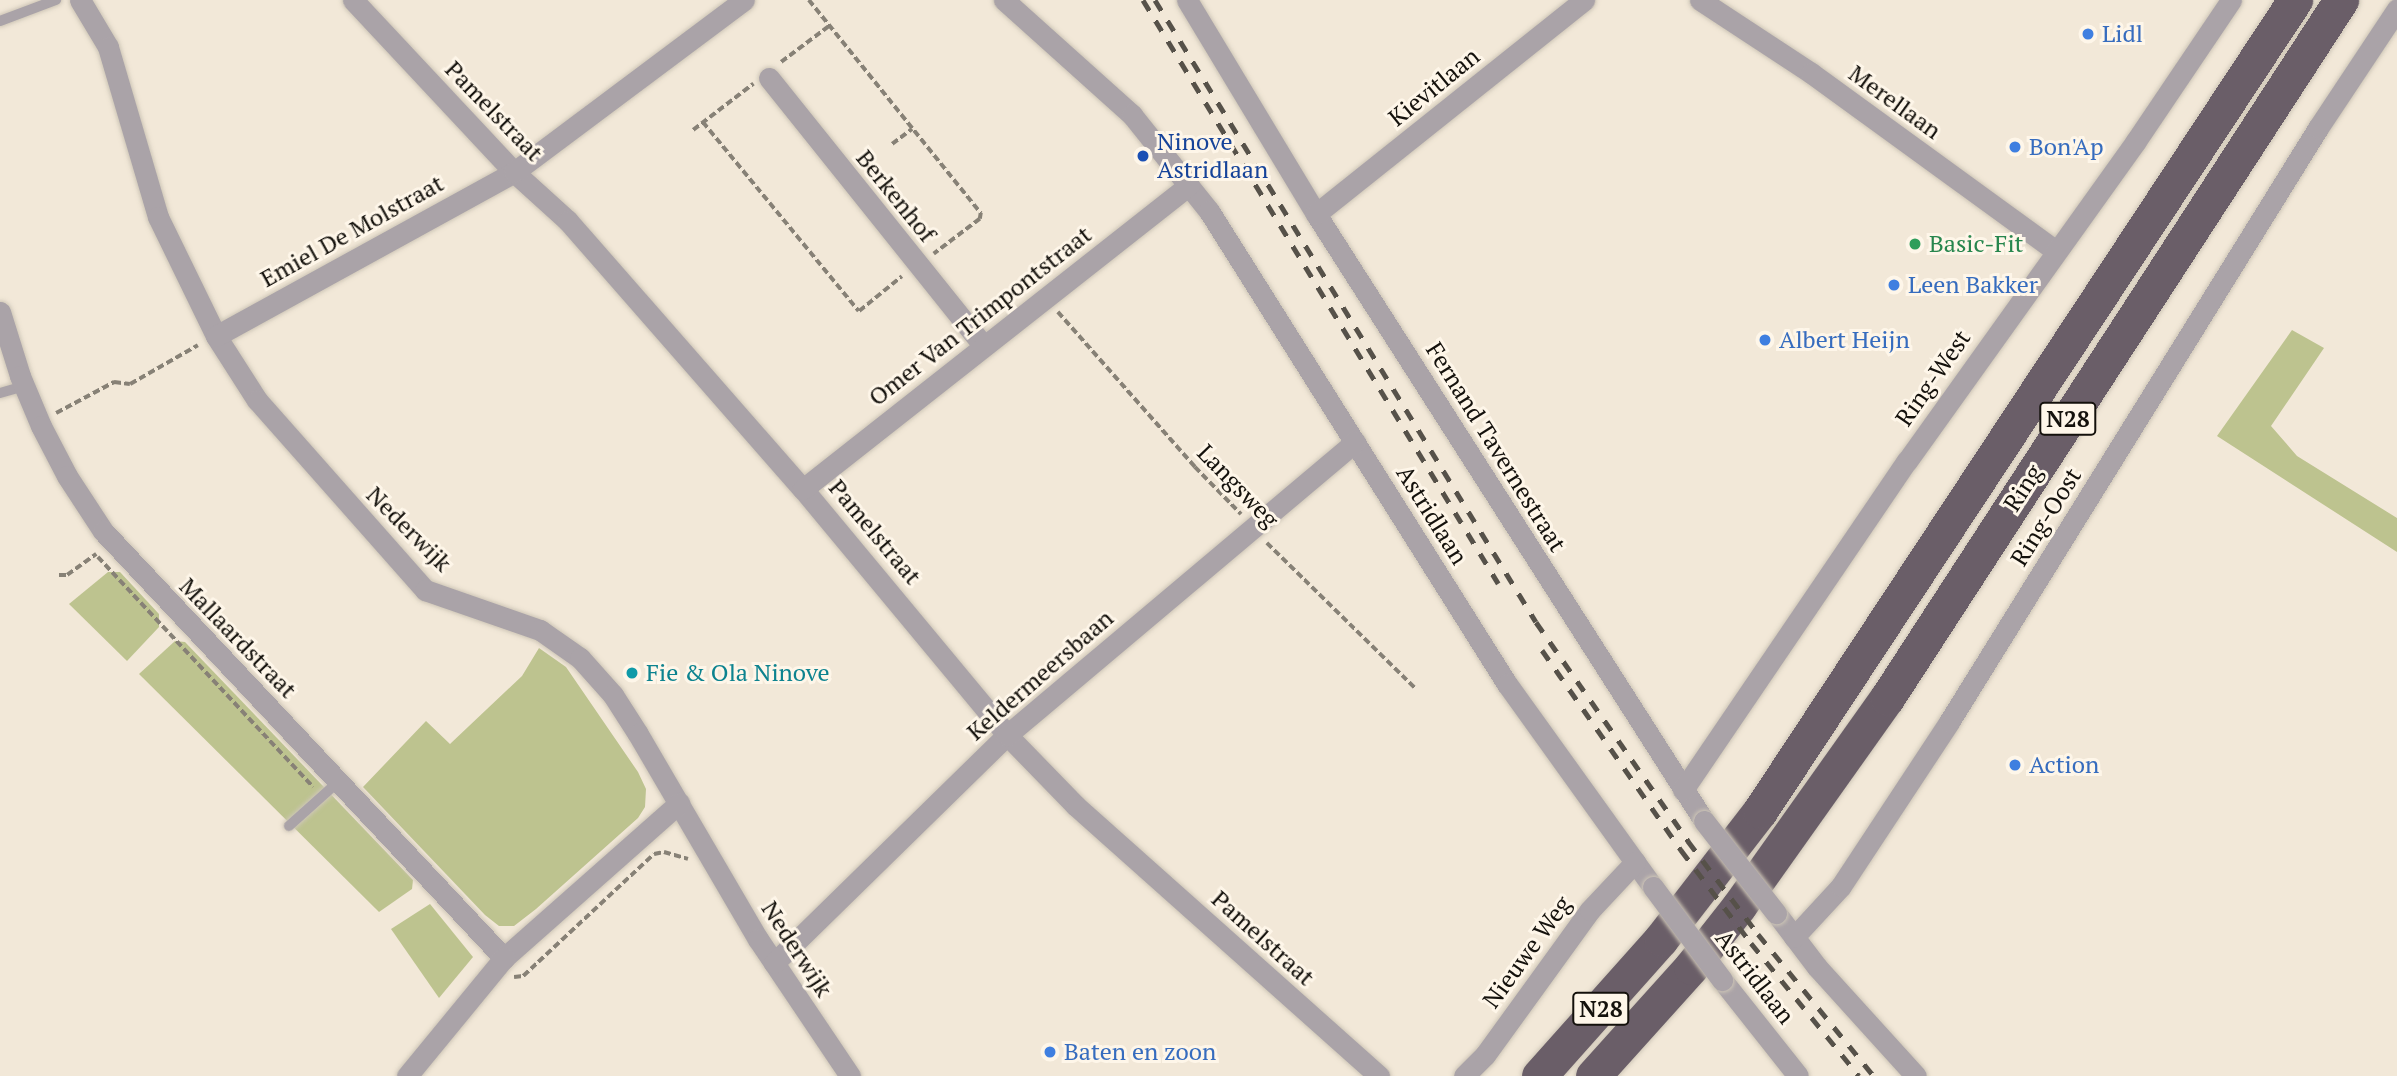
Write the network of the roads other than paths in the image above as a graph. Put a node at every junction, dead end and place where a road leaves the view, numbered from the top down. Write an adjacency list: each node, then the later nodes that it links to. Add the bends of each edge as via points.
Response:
1 (55, 0): 13 (lane)
2 (80, 0): 20 (street, Nederwijk, via 108,47 158,216)
3 (352, 0): 15 (street, Pamelstraat)
4 (744, 0): 15 (street, Emiel De Molstraat)
5 (1004, 0): 16 (street, Astridlaan, via 1111,93)
6 (1188, 0): 17 (street, Fernand Tavernestraat)
7 (1584, 0): 17 (street, Kievitlaan)
8 (1700, 0): 18 (street, Merellaan)
9 (2231, 0): 18 (street, Ring-West)
10 (2295, 0): 39 (highway, Ring / N28, via 1760,811 1661,939)
11 (2341, 0): 40 (highway, Ring / N28, via 1887,698 1691,967)
12 (2397, 9): 32 (street, Ring-Oost, via 2318,128 1942,733 1841,886)
13 (0, 21)
14 (769, 78): 21 (street, Berkenhof)
15 (514, 172): 20 (street, Emiel De Molstraat); 25 (street, Pamelstraat, via 568,221)
16 (1189, 185): 21 (street, Omer Van Trimpontstraat); 24 (street, Astridlaan)
17 (1317, 214): 28 (street, Fernand Tavernestraat)
18 (2056, 251): 28 (street, Ring-West)
19 (0, 312): 22 (street, Mallaardstraat)
20 (216, 336): 29 (street, Nederwijk, via 257,400 425,590 540,630 580,658 612,695)
21 (984, 345): 25 (street, Omer Van Trimpontstraat)
22 (24, 386): 23 (lane); 27 (street, Mallaardstraat, via 67,476 103,531)
23 (0, 393)
24 (1355, 442): 26 (street, Keldermeersbaan); 31 (street, Astridlaan, via 1507,684)
25 (803, 489): 26 (street, Pamelstraat)
26 (1007, 735): 34 (street, Keldermeersbaan); 37 (street, Pamelstraat, via 1082,812)
27 (338, 782): 30 (lane); 33 (street, Mallaardstraat)
28 (1683, 790): 32 (street, Fernand Tavernestraat, bridge)
29 (679, 803): 33 (street); 34 (street, Nederwijk)
30 (289, 826)
31 (1635, 862): 38 (street, Nieuwe Weg, via 1596,902 1485,1055); 41 (street, Astridlaan, bridge)
32 (1794, 937): 42 (street)
33 (503, 958): 35 (street)
34 (774, 963): 36 (street, Nederwijk)
35 (407, 1076)
36 (850, 1076)
37 (1379, 1076)
38 (1464, 1076)
39 (1539, 1076)
40 (1593, 1076)
41 (1798, 1076)
42 (1916, 1076)

